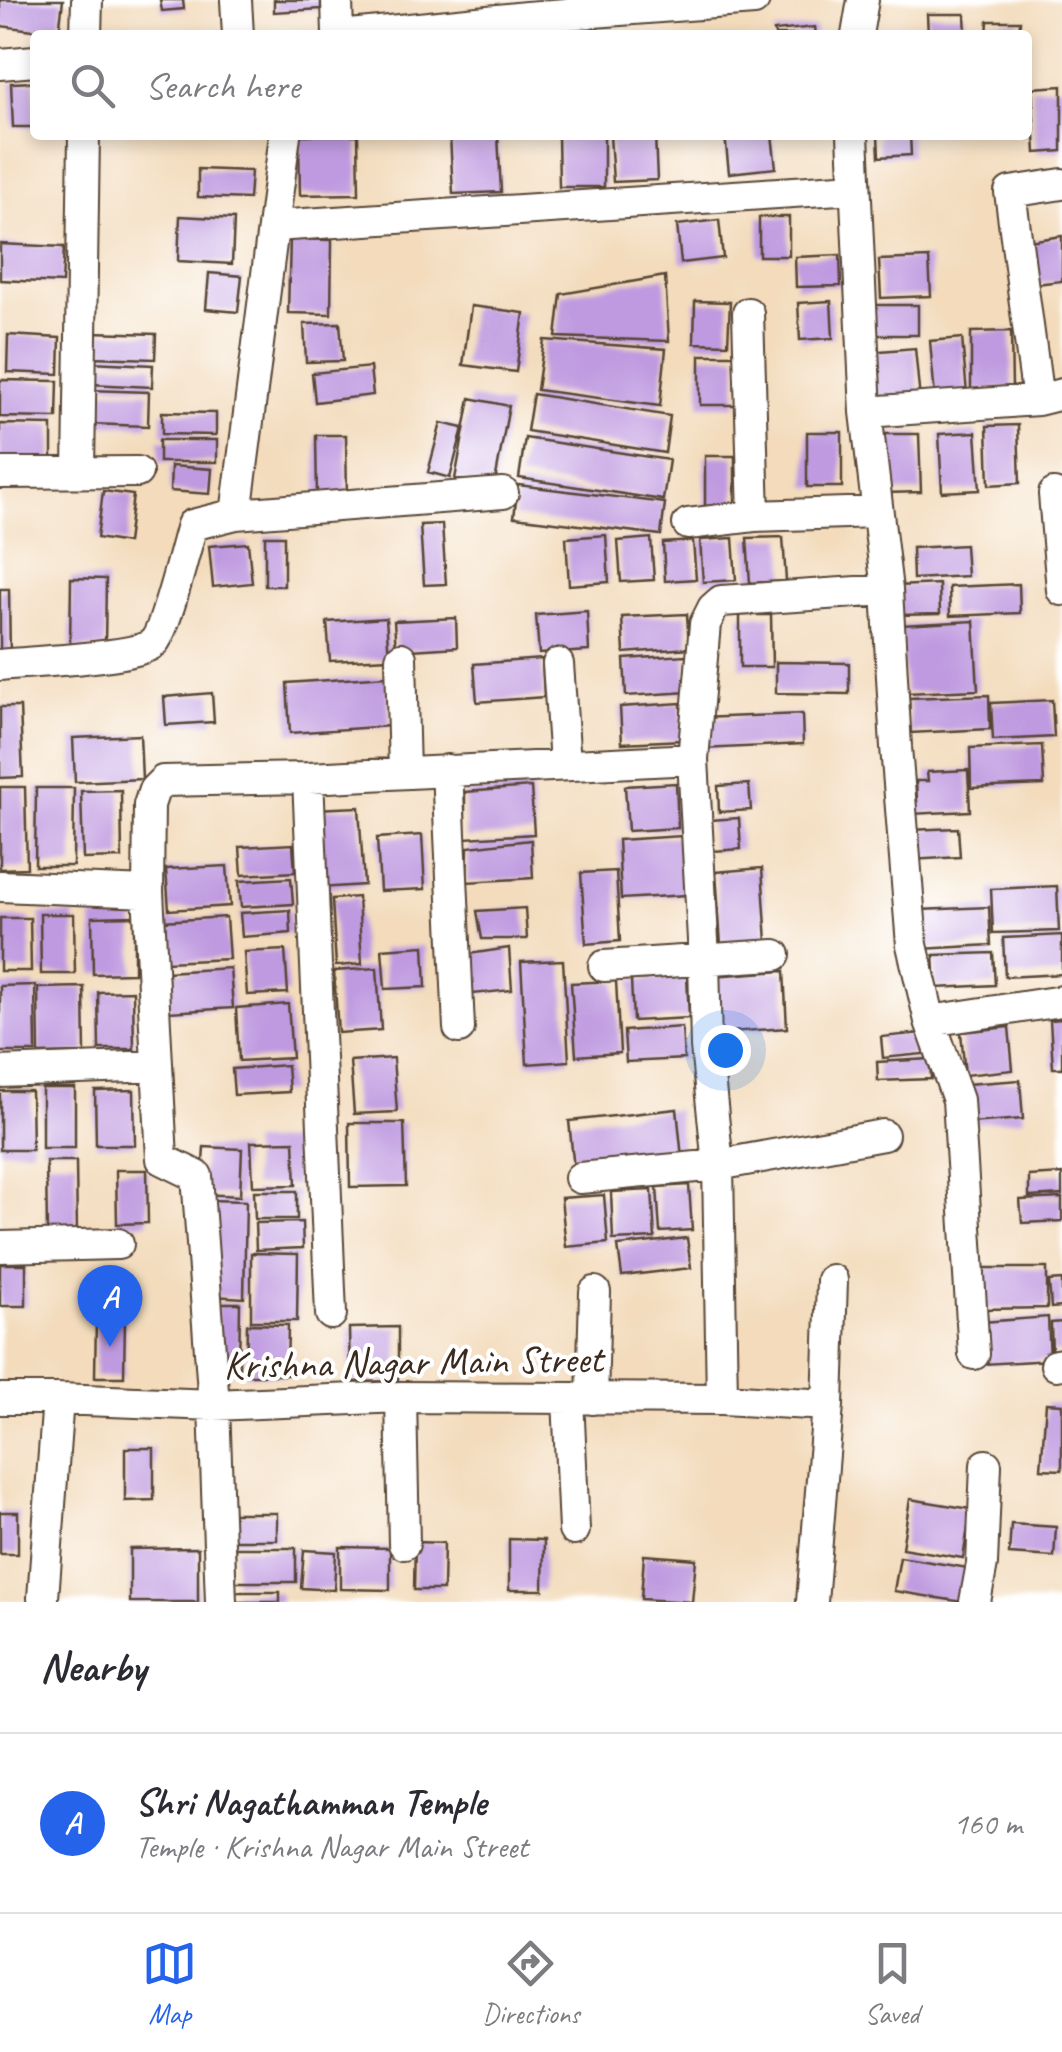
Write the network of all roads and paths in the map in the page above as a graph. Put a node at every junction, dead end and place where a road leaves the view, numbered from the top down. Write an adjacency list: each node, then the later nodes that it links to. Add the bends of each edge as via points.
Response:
1 (87, 0): 7 (street)
2 (236, 0): 8 (street)
3 (337, 0): 9 (street)
4 (754, 0): 6 (street)
5 (863, 0): 11 (street)
6 (526, 8): 10 (street)
7 (86, 30)
8 (238, 30)
9 (338, 30)
10 (383, 30)
11 (858, 30)
12 (30, 62): 13 (street)
13 (0, 64)
14 (84, 140): 23 (street)
15 (285, 140): 19 (street)
16 (854, 140): 18 (street)
17 (1062, 184): 21 (street, via 1010,192)
18 (854, 188): 19 (street); 22 (street)
19 (274, 226): 29 (street)
20 (748, 313): 30 (street)
21 (1050, 397): 22 (street)
22 (866, 412): 28 (street)
23 (79, 471): 24 (street); 25 (street)
24 (137, 472)
25 (0, 473)
26 (503, 493): 29 (street)
27 (1054, 494): 33 (street)
28 (877, 512): 30 (street); 32 (street)
29 (236, 514): 35 (street, via 192,525 153,642 132,652)
30 (754, 516): 31 (street)
31 (688, 524)
32 (888, 590): 37 (street, via 721,601 705,624); 48 (street, via 912,946)
33 (1062, 590)
34 (401, 658): 40 (street)
35 (0, 664)
36 (558, 664): 38 (street)
37 (693, 759): 38 (street); 45 (street)
38 (565, 764): 39 (street)
39 (446, 770): 40 (street); 49 (street)
40 (404, 772): 41 (street)
41 (308, 778): 43 (street, via 163,781 149,805); 59 (street)
42 (0, 886): 43 (street)
43 (148, 892): 50 (street)
44 (774, 954): 45 (street)
45 (704, 958): 46 (street); 53 (street)
46 (604, 966)
47 (1062, 1001): 48 (street)
48 (930, 1021): 60 (street, via 958,1100)
49 (459, 1028)
50 (157, 1066): 51 (street); 66 (street, via 162,1160 197,1176)
51 (0, 1072)
52 (883, 1135): 53 (street)
53 (718, 1165): 54 (street); 65 (street)
54 (580, 1178)
55 (118, 1244): 56 (street)
56 (0, 1247)
57 (832, 1280): 67 (street)
58 (595, 1292): 63 (street)
59 (330, 1314)
60 (974, 1354)
61 (401, 1397): 63 (street, Krishna Nagar Main Street); 66 (street, Krishna Nagar Main Street); 70 (street)
62 (58, 1398): 64 (street, Krishna Nagar Main Street); 66 (street, Krishna Nagar Main Street); 71 (street)
63 (580, 1398): 65 (street, Krishna Nagar Main Street); 69 (street)
64 (0, 1399)
65 (722, 1400): 67 (street, Krishna Nagar Main Street)
66 (214, 1404): 72 (street)
67 (828, 1404): 73 (street)
68 (986, 1465): 74 (street)
69 (574, 1530)
70 (404, 1544)
71 (43, 1598)
72 (221, 1602)
73 (812, 1602)
74 (975, 1602)

